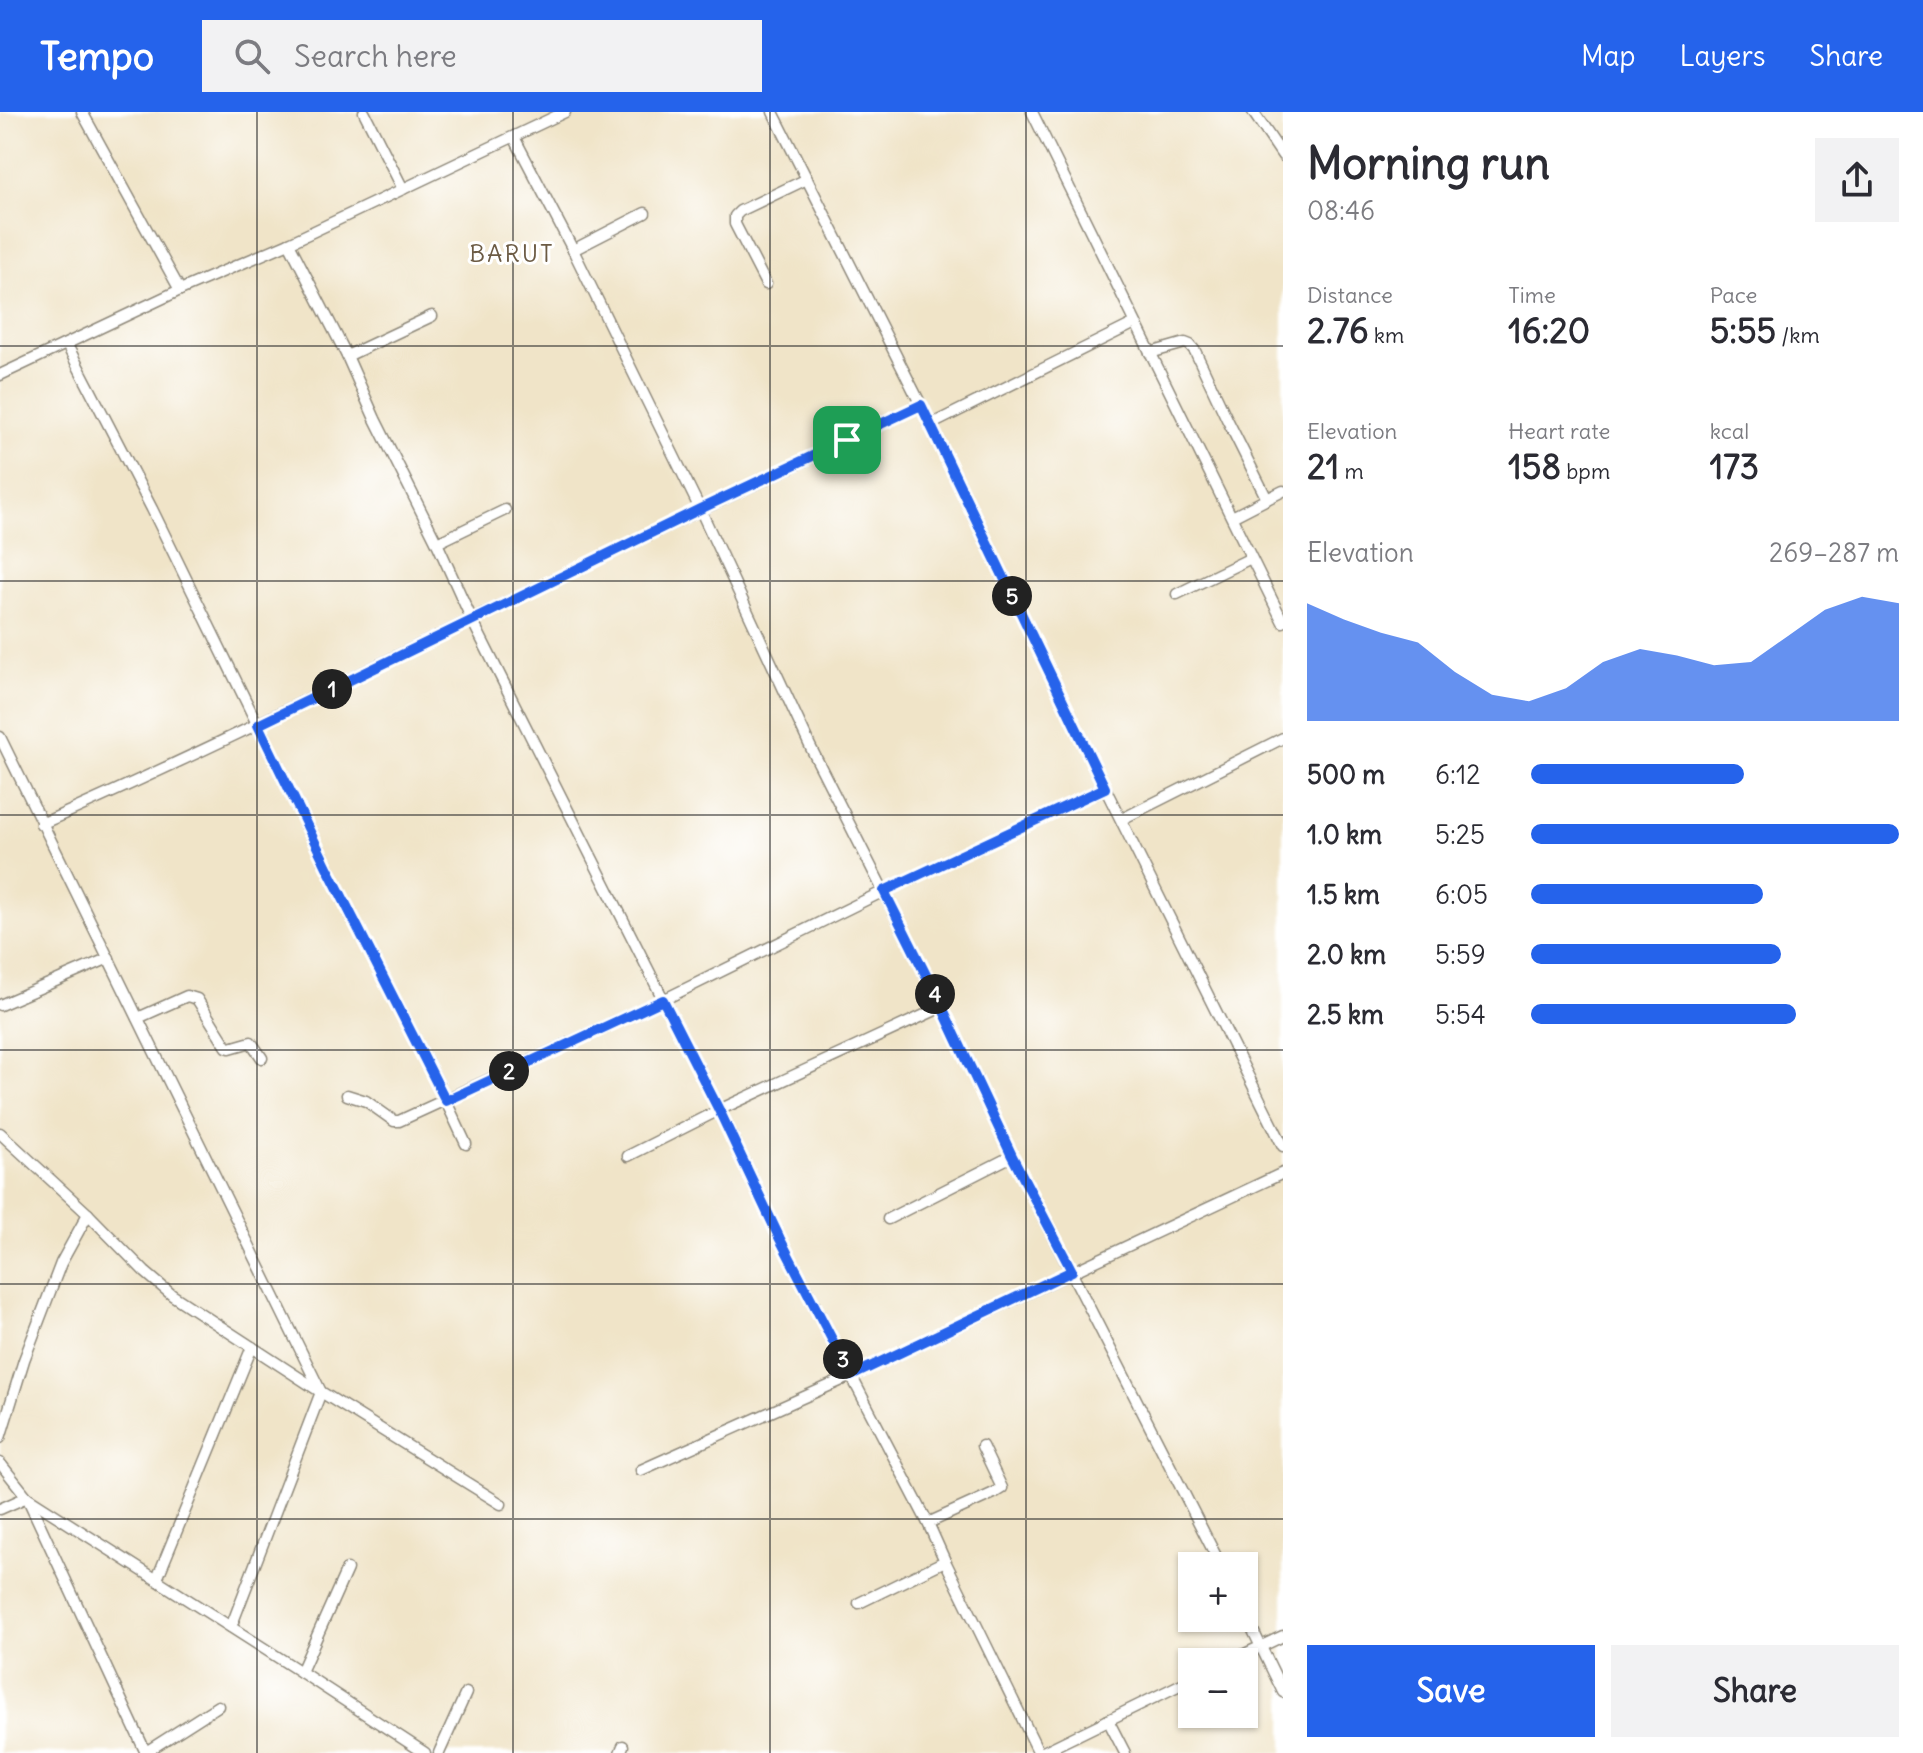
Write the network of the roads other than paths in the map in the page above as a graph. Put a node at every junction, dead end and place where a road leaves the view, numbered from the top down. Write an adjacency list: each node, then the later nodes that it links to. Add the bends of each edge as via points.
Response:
1 (82, 112): 15 (street)
2 (364, 112): 10 (street)
3 (773, 112): 9 (street)
4 (1032, 112): 17 (street)
5 (1253, 112): 8 (street)
6 (560, 113): 7 (street)
7 (514, 137): 10 (street); 13 (street)
8 (1283, 156)
9 (807, 179): 14 (street, via 735,216); 22 (street)
10 (403, 189): 12 (street)
11 (645, 213): 13 (street)
12 (289, 243): 15 (street); 20 (street)
13 (573, 250): 26 (street)
14 (766, 284)
15 (180, 290): 18 (street)
16 (432, 316): 20 (street)
17 (1135, 323): 19 (street); 23 (street)
18 (67, 345): 21 (street); 34 (street)
19 (1150, 353): 25 (street, via 1185,343 1195,351); 28 (street)
20 (347, 356): 29 (street)
21 (0, 375)
22 (921, 405): 23 (street); 26 (street)
23 (930, 425): 37 (street)
24 (1283, 491): 25 (street)
25 (1267, 499): 28 (street)
26 (700, 509): 32 (street); 40 (street)
27 (505, 510): 29 (street)
28 (1232, 517): 30 (street)
29 (437, 543): 32 (street)
30 (1251, 558): 31 (street); 33 (street)
31 (1177, 594)
32 (472, 620): 34 (street); 42 (street)
33 (1283, 622)
34 (258, 725): 39 (street); 48 (street)
35 (0, 737): 39 (street)
36 (1283, 738): 38 (street)
37 (1105, 788): 38 (street); 40 (street)
38 (1122, 819): 52 (street)
39 (41, 824): 41 (street)
40 (884, 891): 42 (street); 44 (street)
41 (109, 958): 43 (street); 45 (street)
42 (663, 1000): 48 (street); 49 (street)
43 (0, 1005)
44 (942, 1007): 49 (street); 54 (street)
45 (138, 1018): 46 (street, via 193,996 227,1047 248,1041); 61 (street)
46 (262, 1058)
47 (347, 1095): 48 (street, via 394,1121)
48 (446, 1101): 51 (street)
49 (719, 1110): 53 (street); 60 (street)
50 (0, 1133): 56 (street)
51 (466, 1144)
52 (1283, 1146)
53 (628, 1156)
54 (1012, 1156): 57 (street); 58 (street)
55 (1283, 1173): 58 (street)
56 (88, 1214): 59 (street, via 172,1295); 62 (street, via 61,1263)
57 (888, 1219)
58 (1072, 1271): 60 (street); 70 (street)
59 (252, 1347): 61 (street); 73 (street)
60 (851, 1376): 65 (street); 69 (street)
61 (321, 1392): 67 (street); 75 (street)
62 (0, 1438)
63 (982, 1446): 69 (street, via 1002,1488)
64 (0, 1463): 66 (street)
65 (641, 1470)
66 (27, 1497): 68 (street); 73 (street); 86 (street)
67 (501, 1504)
68 (0, 1509)
69 (928, 1523): 71 (street)
70 (1214, 1552)
71 (945, 1561): 74 (street); 89 (street)
72 (347, 1569): 80 (street)
73 (157, 1579): 75 (street)
74 (859, 1603)
75 (231, 1627): 80 (street)
76 (1254, 1632): 78 (street)
77 (1283, 1636): 78 (street)
78 (1261, 1646): 79 (street); 82 (street)
79 (1257, 1648)
80 (301, 1672): 87 (street)
81 (1178, 1686): 85 (street)
82 (1283, 1692)
83 (466, 1693): 88 (street)
84 (218, 1706): 86 (street)
85 (1108, 1720): 89 (street); 90 (street)
86 (146, 1752)
87 (425, 1753)
88 (439, 1753)
89 (1040, 1753)
90 (1125, 1753)

